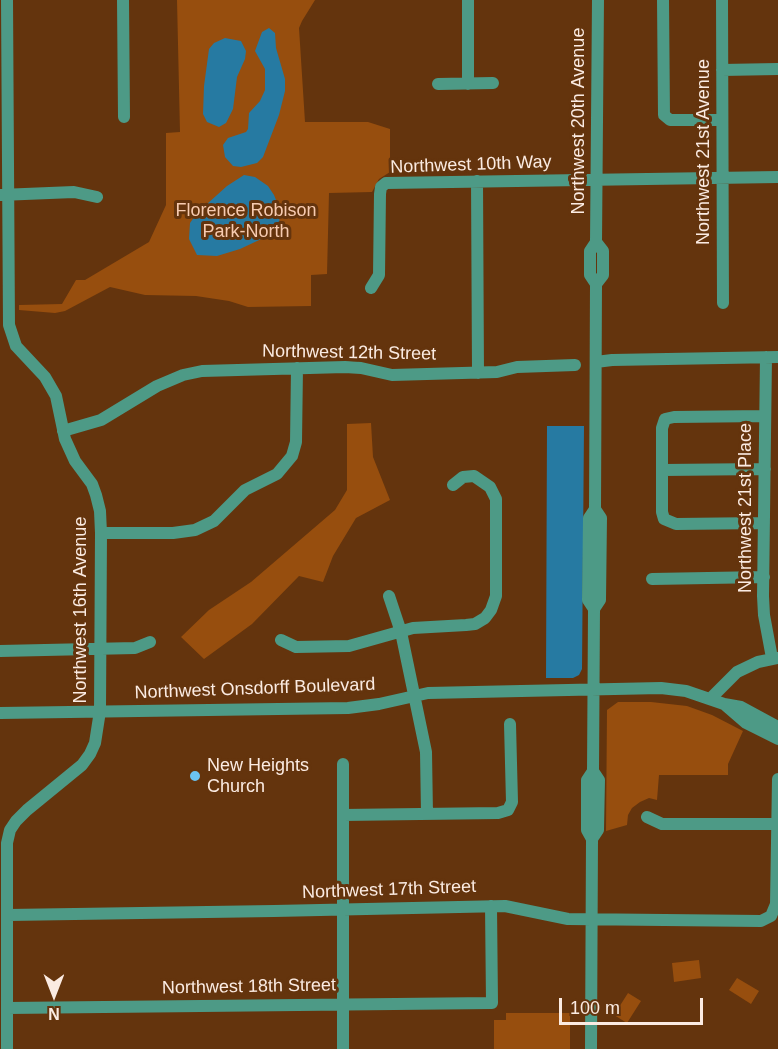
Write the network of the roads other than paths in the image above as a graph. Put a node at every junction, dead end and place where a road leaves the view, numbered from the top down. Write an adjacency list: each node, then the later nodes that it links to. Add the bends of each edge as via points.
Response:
1 (7, 0): 18 (street, Northwest 16th Avenue)
2 (123, 0): 12 (street)
3 (468, 0): 11 (street)
4 (598, 0): 16 (street, Northwest 20th Avenue)
5 (663, 0): 13 (street, via 664,115 670,120)
6 (722, 0): 8 (street, Northwest 21st Avenue)
7 (778, 69): 8 (street)
8 (722, 70): 13 (street, Northwest 21st Avenue)
9 (493, 83): 11 (street)
10 (438, 84): 11 (street)
11 (468, 84)
12 (124, 117)
13 (722, 120): 15 (street, Northwest 21st Avenue)
14 (778, 177): 15 (street, Northwest 10th Way)
15 (722, 178): 16 (street, Northwest 10th Way); 21 (street, Northwest 21st Avenue)
16 (598, 179): 17 (street, Northwest 10th Way); 24 (street, Northwest 20th Avenue, via 597,242 590,251 590,275 596,284)
17 (477, 181): 20 (street, Northwest 10th Way, via 392,182 381,187 379,275); 27 (street)
18 (4, 195): 19 (street, via 74,192); 22 (street, Northwest 16th Avenue)
19 (97, 197)
20 (371, 288)
21 (723, 303)
22 (4, 315): 29 (street, Northwest 16th Avenue, via 16,346 51,386)
23 (772, 357): 24 (street); 28 (street, Northwest 21st Place)
24 (596, 362): 44 (street, Northwest 20th Avenue, via 595,509 600,518 600,600 594,609)
25 (575, 365): 27 (street, Northwest 12th Street, via 536,365)
26 (297, 368): 27 (street, Northwest 12th Street, via 354,368 392,375); 29 (street, Northwest 12th Street, via 213,370 183,375 147,391 101,420); 34 (street, via 296,442 289,462 277,474 245,490 206,526 172,533)
27 (478, 373)
28 (765, 416): 30 (street, Northwest 21st Place); 31 (street, via 665,419)
29 (63, 431): 34 (street, Northwest 16th Avenue, via 75,461 96,495)
30 (765, 469): 31 (street); 33 (street, Northwest 21st Place)
31 (663, 471): 33 (street, via 662,517 666,522)
32 (453, 485): 38 (street, via 463,477 474,476 489,487 496,500 494,605 488,615 471,624)
33 (764, 523): 35 (street, Northwest 21st Place)
34 (100, 533): 41 (street, Northwest 16th Avenue)
35 (764, 578): 36 (street); 43 (street, Northwest 21st Place, via 764,615)
36 (652, 579)
37 (389, 596): 38 (street)
38 (401, 632): 39 (street, via 343,646 296,647); 45 (street)
39 (281, 640)
40 (150, 642): 41 (street, via 135,648)
41 (100, 649): 42 (street); 48 (street, Northwest 16th Avenue)
42 (0, 651)
43 (775, 658): 46 (street, via 737,672)
44 (593, 689): 45 (street, Northwest Onsdorff Boulevard); 46 (street, Northwest Onsdorff Boulevard, via 661,688); 62 (street, Northwest 20th Avenue, via 593,771 587,780)
45 (414, 696): 48 (street, Northwest Onsdorff Boulevard, via 348,708); 55 (street, via 426,757)
46 (711, 699): 47 (street, Northwest Onsdorff Boulevard)
47 (724, 704): 51 (street, Northwest Onsdorff Boulevard, via 741,707); 52 (street, Northwest Onsdorff Boulevard, via 746,723)
48 (100, 711): 49 (street, Northwest Onsdorff Boulevard); 61 (street, Northwest 16th Avenue, via 90,754 10,830 6,857)
49 (0, 713)
50 (510, 724): 55 (street, via 512,802 508,810)
51 (778, 727)
52 (778, 739)
53 (343, 764): 56 (street)
54 (778, 779): 58 (street)
55 (427, 814): 56 (street)
56 (343, 815): 60 (street)
57 (647, 817): 58 (street, via 662,824)
58 (777, 825): 62 (street, Northwest 17th Street, via 776,904 769,918)
59 (491, 906): 60 (street, Northwest 17th Street); 62 (street, Northwest 17th Street); 63 (street, Northwest 18th Street, via 492,1003)
60 (344, 910): 61 (street, Northwest 17th Street); 63 (street)
61 (8, 915): 64 (street, Northwest 16th Avenue)
62 (592, 920): 67 (street, Northwest 20th Avenue)
63 (343, 1004): 64 (street, Northwest 18th Street); 66 (street)
64 (7, 1008): 65 (street, Northwest 16th Avenue)
65 (7, 1049)
66 (343, 1049)
67 (591, 1049)

